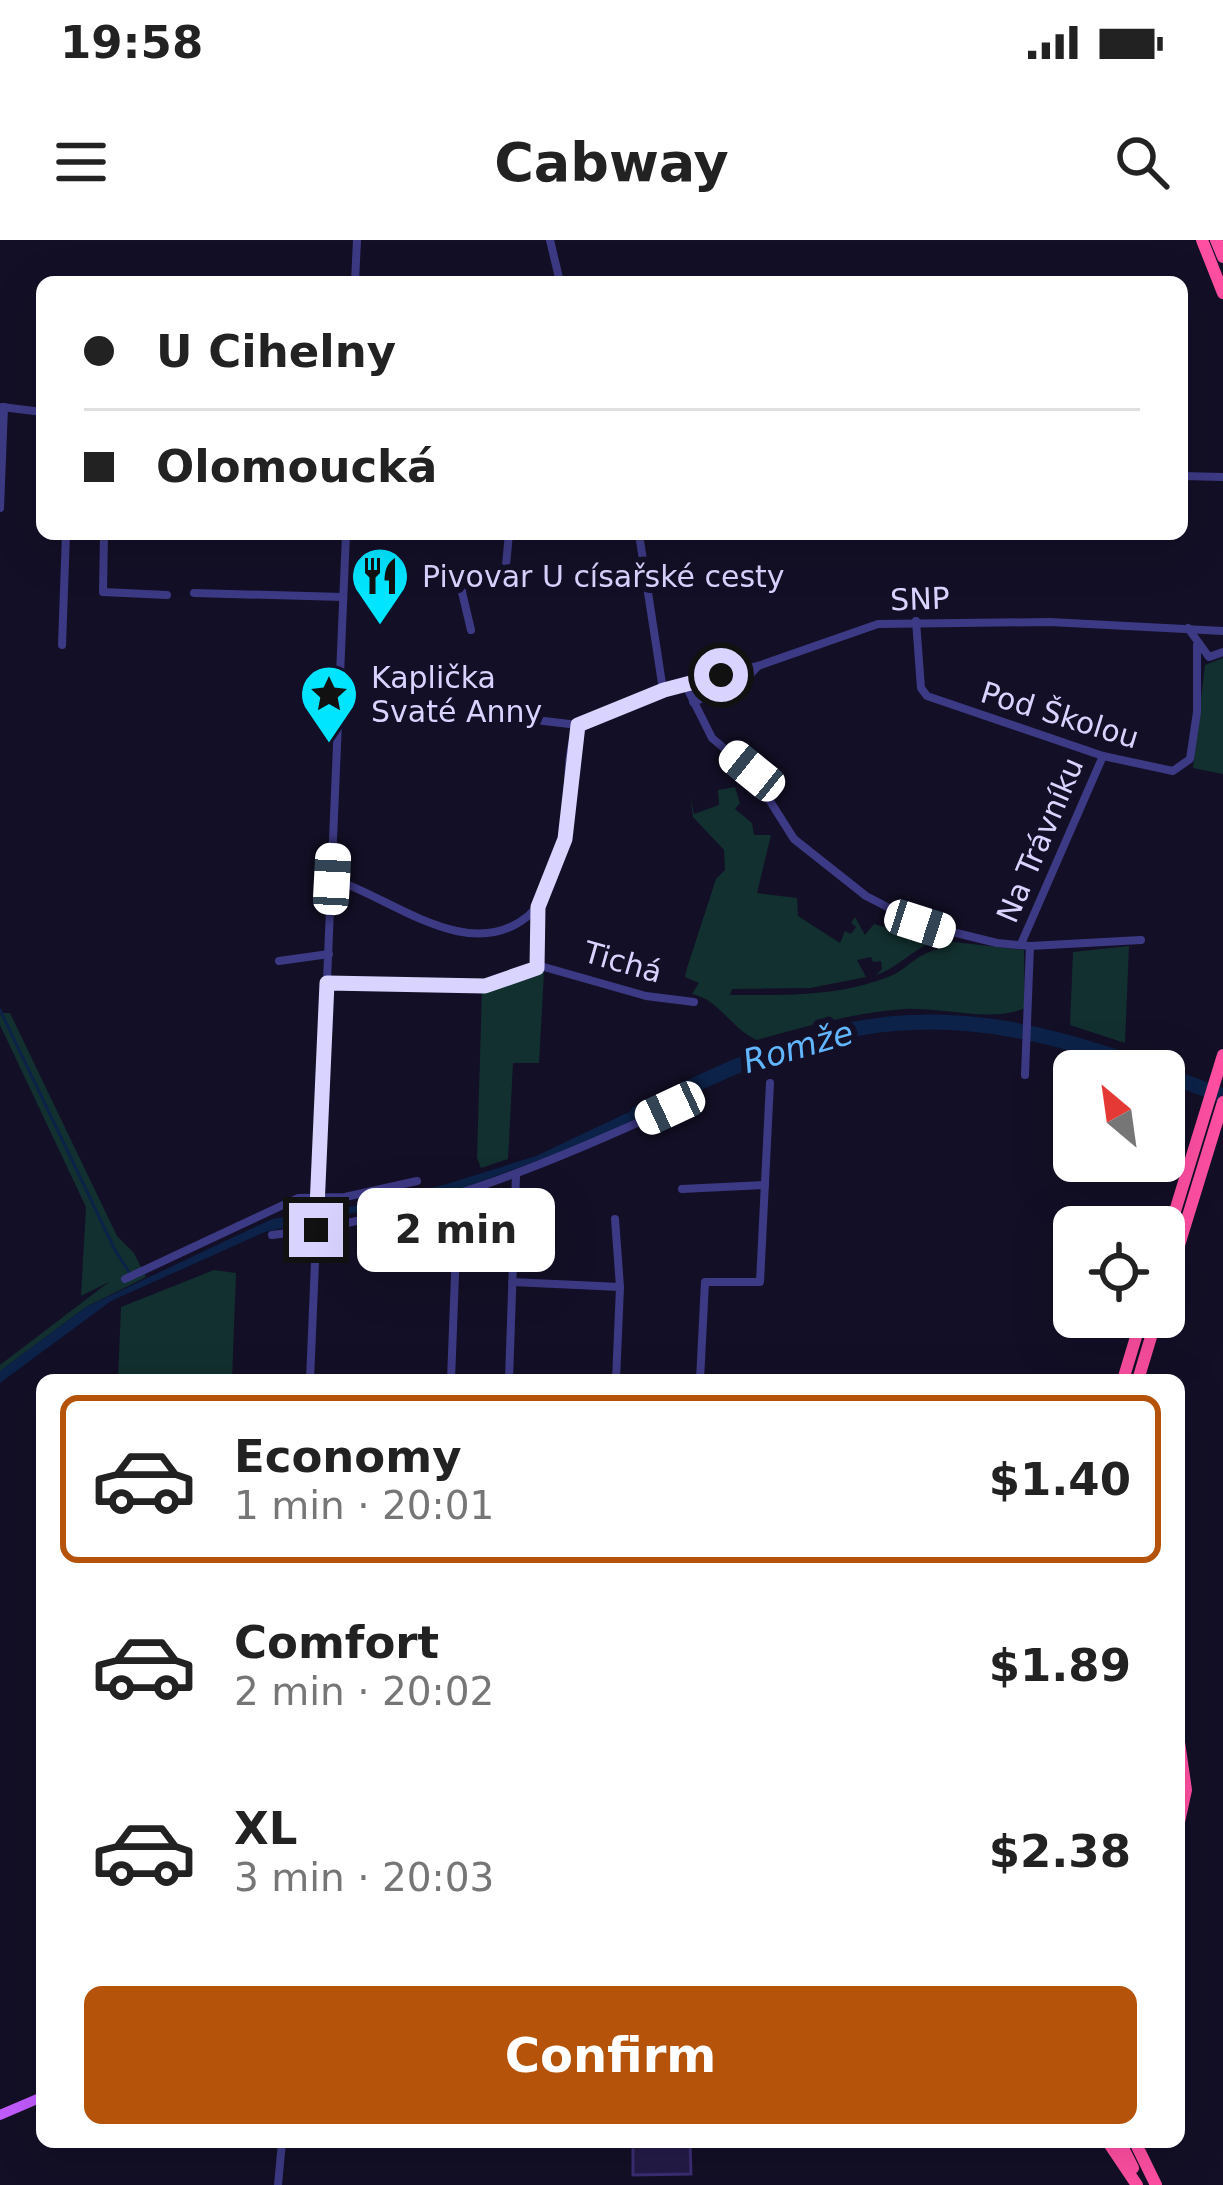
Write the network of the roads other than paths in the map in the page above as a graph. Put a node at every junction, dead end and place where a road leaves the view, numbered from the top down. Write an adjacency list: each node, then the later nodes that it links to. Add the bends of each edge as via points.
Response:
1 (356, 240): 6 (street)
2 (550, 240): 7 (street)
3 (1202, 240): 8 (highway)
4 (1216, 240): 5 (highway)
5 (1223, 257)
6 (355, 276)
7 (559, 276)
8 (1223, 293)
9 (2, 407): 10 (street); 13 (street)
10 (36, 411)
11 (1188, 476): 12 (street)
12 (1223, 477)
13 (0, 508)
14 (66, 540): 26 (street)
15 (104, 540): 20 (street, via 103,592)
16 (346, 540): 21 (street)
17 (509, 540): 25 (street, via 506,575 461,588)
18 (640, 540): 31 (street)
19 (194, 593): 21 (street)
20 (167, 595)
21 (343, 597): 36 (street)
22 (916, 620): 23 (street, SNP); 29 (street, SNP, via 878,624); 35 (street, Pod Školou, via 927,696)
23 (1188, 628): 24 (street, SNP); 27 (street)
24 (1222, 628)
25 (471, 630)
26 (62, 645)
27 (1197, 645): 28 (street, via 1209,657); 35 (street, Pod Školou, via 1190,759 1167,771)
28 (1223, 652)
29 (758, 666): 30 (street, SNP); 32 (street, via 742,683)
30 (685, 684): 31 (street, SNP); 32 (street)
31 (664, 690): 34 (street, SNP)
32 (693, 702): 39 (street, via 712,738 769,794 794,839 866,896 943,931)
33 (518, 718): 34 (street)
34 (578, 725): 37 (street, via 565,839)
35 (1103, 756): 39 (street, Na Trávníku)
36 (332, 879): 37 (street, via 475,935 505,932); 40 (street)
37 (538, 907): 42 (street)
38 (1141, 940): 39 (street)
39 (1026, 945): 46 (street)
40 (329, 954): 41 (street); 43 (street)
41 (279, 961)
42 (537, 968): 43 (street, Tichá, via 485,986); 44 (street, Tichá)
43 (327, 983): 55 (street)
44 (694, 1002)
45 (1223, 1055): 48 (highway)
46 (1025, 1075)
47 (770, 1083): 52 (street)
48 (1218, 1102): 56 (highway); 58 (highway)
49 (670, 1108): 50 (street)
50 (515, 1175): 54 (street); 62 (street)
51 (417, 1181): 55 (street)
52 (765, 1185): 53 (street); 70 (street, via 760,1282 705,1282)
53 (682, 1189)
54 (458, 1197): 59 (street); 67 (street)
55 (318, 1199): 59 (street); 61 (street, via 298,1198)
56 (1179, 1206)
57 (615, 1219): 63 (street)
58 (1185, 1219)
59 (316, 1230): 60 (street); 66 (street)
60 (272, 1234)
61 (125, 1279)
62 (512, 1282): 63 (street); 68 (street)
63 (620, 1287): 69 (street)
64 (1136, 1338): 71 (highway)
65 (1151, 1338): 72 (highway)
66 (310, 1374)
67 (451, 1374)
68 (509, 1374)
69 (616, 1374)
70 (700, 1374)
71 (1125, 1374)
72 (1140, 1374)
73 (36, 2100): 74 (main road)
74 (0, 2115)
75 (281, 2148): 79 (street)
76 (1112, 2148): 80 (highway)
77 (1123, 2148): 80 (highway)
78 (1138, 2148): 81 (highway)
79 (278, 2185)
80 (1139, 2185)
81 (1156, 2185)

